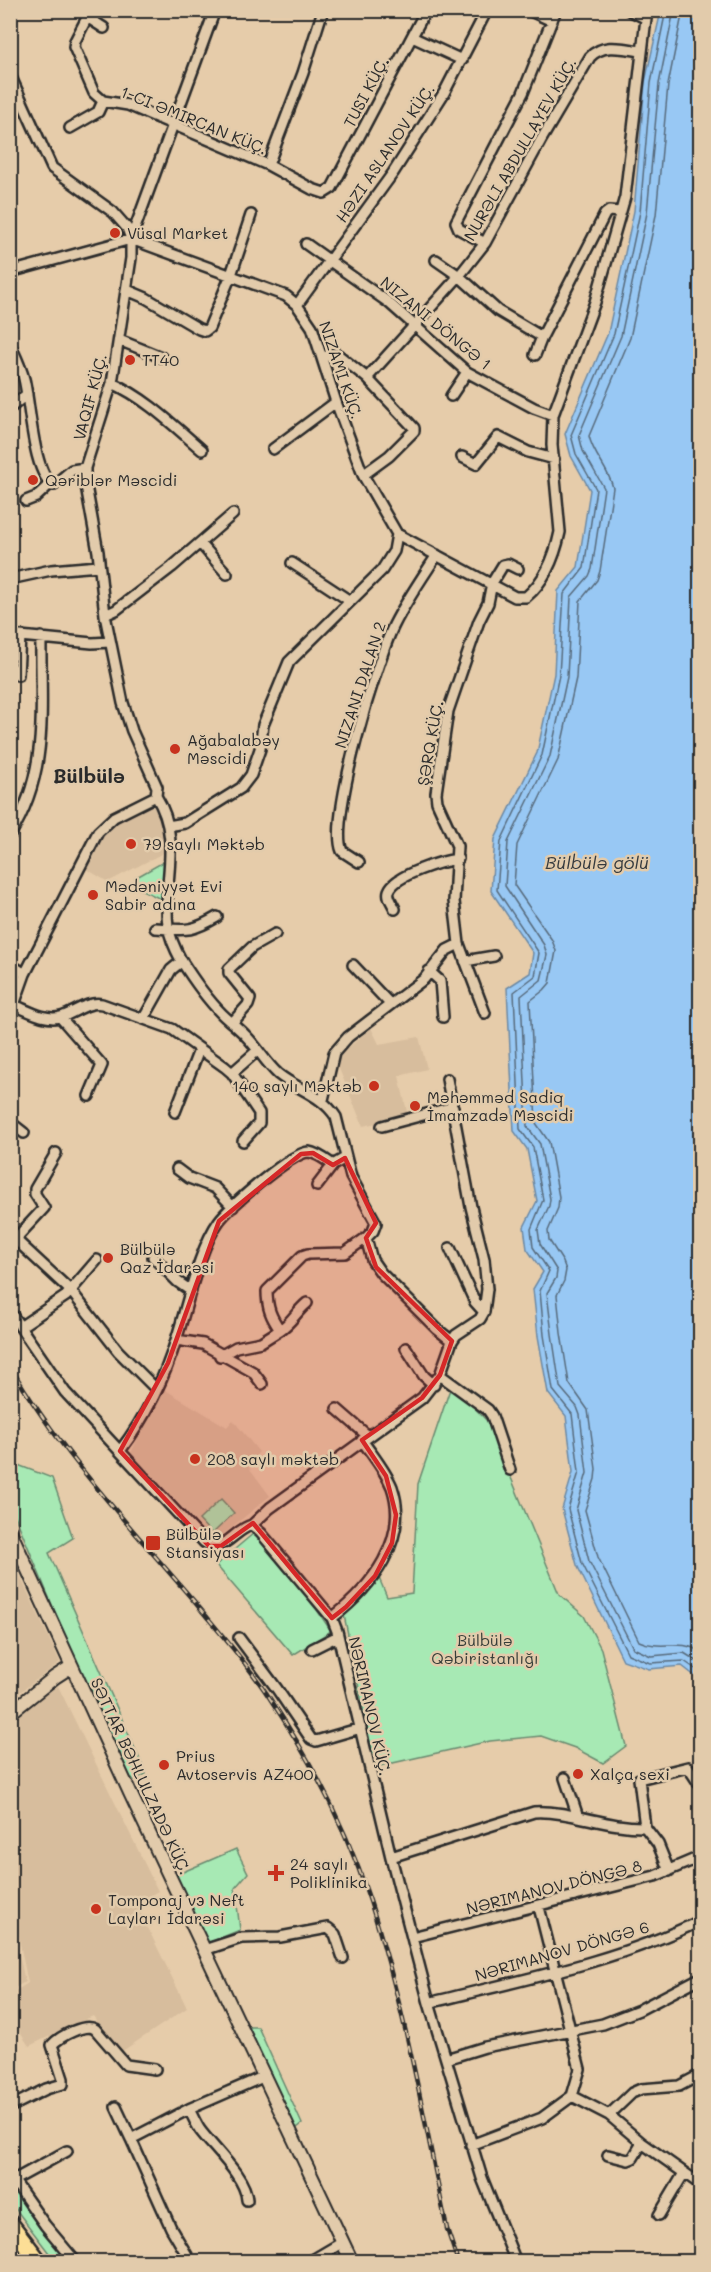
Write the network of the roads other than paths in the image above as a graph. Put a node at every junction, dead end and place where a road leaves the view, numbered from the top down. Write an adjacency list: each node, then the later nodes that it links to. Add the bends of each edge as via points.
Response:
1 (215, 10): 17 (street, VAQIF KÜÇ.)
2 (323, 10): 19 (street)
3 (426, 10): 12 (street, TUSI KÜÇ.)
4 (487, 10): 14 (street, HƏZI ASLANOV KÜÇ.)
5 (528, 10): 10 (street)
6 (556, 10): 10 (street)
7 (629, 10): 9 (street)
8 (89, 14): 11 (street); 16 (street, 1-CI ƏMIRCAN KÜÇ., via 75,47 94,93)
9 (646, 14): 13 (street)
10 (552, 21): 24 (street, via 508,124 456,222 459,229)
11 (105, 28)
12 (412, 37): 14 (street); 20 (street, TUSI KÜÇ.)
13 (642, 51): 21 (street); 24 (street, NURƏLI ABDULLAYEV KÜÇ., via 606,47 590,57)
14 (462, 60): 27 (street, HƏZI ASLANOV KÜÇ., via 393,173)
15 (10, 75): 23 (street, via 52,168 113,212)
16 (103, 101): 17 (street, 1-CI ƏMIRCAN KÜÇ., via 128,105); 18 (street, via 98,112)
17 (173, 126): 19 (street, 1-CI ƏMIRCAN KÜÇ.); 23 (street, VAQIF KÜÇ.)
18 (70, 128)
19 (268, 165): 20 (street, 1-CI ƏMIRCAN KÜÇ., via 312,189 324,193)
20 (332, 188)
21 (620, 212): 34 (street, via 605,214); 47 (street, via 595,302)
22 (251, 215): 29 (street)
23 (131, 239): 28 (street); 29 (street, NIZAMI KÜÇ.); 31 (street, VAQIF KÜÇ.)
24 (484, 243): 30 (street, NURƏLI ABDULLAYEV KÜÇ.)
25 (306, 244): 27 (street, NIZANI DÖNGƏ 1)
26 (436, 260): 30 (street)
27 (329, 261): 32 (street, HƏZI ASLANOV KÜÇ.); 33 (street, NIZANI DÖNGƏ 1)
28 (10, 272)
29 (231, 275): 31 (street, via 205,331); 32 (street, NIZAMI KÜÇ., via 273,290)
30 (459, 276): 33 (street, NURƏLI ABDULLAYEV KÜÇ.); 34 (street, via 498,311)
31 (127, 290): 35 (street, VAQIF KÜÇ.)
32 (297, 305): 39 (street, NIZAMI KÜÇ., via 312,327)
33 (413, 324): 40 (street, NIZANI DÖNGƏ 1); 41 (street, NURƏLI ABDULLAYEV KÜÇ.)
34 (542, 337): 37 (street)
35 (119, 340): 38 (street); 42 (street, VAQIF KÜÇ.)
36 (10, 344): 43 (street)
37 (535, 355)
38 (161, 357)
39 (322, 357): 41 (street, via 337,354); 45 (street, NIZAMI KÜÇ.)
40 (467, 372): 44 (street); 47 (street, NIZANI DÖNGƏ 1)
41 (367, 378): 53 (street, via 414,431)
42 (112, 383): 49 (street, via 128,390); 52 (street, VAQIF KÜÇ.)
43 (27, 394): 46 (street); 54 (street, via 35,443 43,474)
44 (451, 396)
45 (336, 402): 48 (street); 53 (street, NIZAMI KÜÇ.)
46 (10, 408)
47 (554, 415): 51 (street)
48 (273, 449)
49 (202, 450)
50 (462, 457): 51 (street, via 476,464 498,436 528,452)
51 (554, 459): 65 (street, via 560,532 554,556 534,591 526,597 515,597)
52 (85, 468): 54 (street, via 72,470); 61 (street, VAQIF KÜÇ.)
53 (363, 475): 57 (street, NIZAMI KÜÇ.)
54 (50, 484): 55 (street)
55 (26, 501)
56 (233, 514): 58 (street)
57 (397, 534): 59 (street); 66 (street, via 388,562)
58 (200, 543): 63 (street); 67 (street, via 141,592)
59 (437, 555): 65 (street); 76 (street, NIZANI DALAN 2, via 394,626 356,738 339,840 342,851)
60 (292, 563): 66 (street)
61 (99, 566): 64 (street); 67 (street, VAQIF KÜÇ.)
62 (519, 569): 65 (street, via 503,565)
63 (227, 574)
64 (10, 579)
65 (492, 583): 75 (street, ŞƏRQ KÜÇ., via 448,711 435,793 457,846)
66 (350, 601): 73 (street, via 289,662 263,725 260,749 247,781 185,823)
67 (105, 615): 70 (street, VAQIF KÜÇ.)
68 (15, 635): 69 (street); 71 (street)
69 (40, 637): 70 (street); 74 (street, via 38,768 29,798)
70 (110, 642): 72 (street, VAQIF KÜÇ., via 127,717 157,787)
71 (18, 675)
72 (156, 796): 73 (street, VAQIF KÜÇ.); 89 (street, via 114,817 98,832)
73 (168, 826): 80 (street, VAQIF KÜÇ.)
74 (12, 829)
75 (458, 859): 77 (street, via 430,865 394,883 388,895); 82 (street, ŞƏRQ KÜÇ., via 454,901)
76 (359, 862)
77 (396, 909)
78 (217, 917): 80 (street, via 198,929)
79 (155, 928): 80 (street)
80 (169, 929): 84 (street)
81 (274, 934): 96 (street, via 252,946 229,969 250,999)
82 (459, 944): 85 (street, ŞƏRQ KÜÇ.); 88 (street, via 447,950)
83 (494, 956): 85 (street)
84 (182, 961): 94 (street, via 171,970); 96 (street, via 209,1000)
85 (465, 961): 92 (street, ŞƏRQ KÜÇ.)
86 (10, 964): 89 (street)
87 (353, 965): 90 (street)
88 (429, 971): 90 (street); 95 (street, via 440,981)
89 (25, 974): 91 (street)
90 (390, 1004): 102 (street, via 334,1053)
91 (12, 1007): 93 (street, via 42,1017)
92 (485, 1013)
93 (60, 1017): 94 (street, via 96,1003); 101 (street, via 102,1065)
94 (144, 1017): 97 (street, via 172,1029)
95 (443, 1017)
96 (232, 1023): 98 (street)
97 (199, 1050): 99 (street); 104 (street)
98 (257, 1051): 99 (street); 102 (street, via 281,1076)
99 (232, 1073): 108 (street, via 259,1113 259,1123)
100 (447, 1079): 103 (street)
101 (89, 1096)
102 (323, 1100): 110 (street, via 336,1117)
103 (453, 1107): 106 (street); 123 (street, via 484,1259 488,1289)
104 (175, 1112)
105 (10, 1122): 107 (street)
106 (382, 1126)
107 (24, 1132)
108 (243, 1141)
109 (56, 1153): 119 (street, via 35,1189 44,1208 17,1241)
110 (345, 1158): 111 (street); 115 (street, via 376,1223)
111 (333, 1165): 113 (street); 114 (street, via 312,1153 301,1154 279,1167)
112 (177, 1169): 114 (street, via 215,1188)
113 (318, 1186)
114 (233, 1207): 120 (street, via 212,1235)
115 (366, 1238): 125 (street, via 345,1253 302,1256 272,1284 267,1291 267,1306); 127 (street, via 381,1274)
116 (450, 1248): 123 (street, via 475,1302)
117 (153, 1257): 120 (street)
118 (97, 1260): 119 (street)
119 (71, 1291): 124 (street); 133 (street, via 118,1351)
120 (191, 1291): 126 (street)
121 (307, 1303): 125 (street)
122 (10, 1312): 124 (street)
123 (484, 1312): 127 (street)
124 (20, 1327): 136 (street, via 65,1392)
125 (280, 1330): 129 (street, via 261,1342 236,1347)
126 (176, 1340): 129 (street, via 197,1342); 133 (street)
127 (452, 1341): 130 (street)
128 (406, 1348): 132 (street)
129 (220, 1356): 131 (street, via 253,1372)
130 (440, 1375): 132 (street); 137 (street, via 488,1410)
131 (262, 1384)
132 (434, 1385): 135 (street, via 400,1416)
133 (156, 1389): 136 (street)
134 (337, 1409): 135 (street)
135 (365, 1438): 138 (street); 140 (street, via 392,1487 396,1507 392,1543 375,1576)
136 (120, 1451): 138 (street, via 209,1546 221,1546)
137 (510, 1470)
138 (252, 1525): 140 (street, NƏRIMANOV KÜÇ.)
139 (10, 1531): 144 (main road, SƏTTAR BƏHLULZADƏ KÜÇ.)
140 (332, 1618): 141 (street, NƏRIMANOV KÜÇ.)
141 (338, 1636): 143 (street); 146 (street, NƏRIMANOV KÜÇ.)
142 (239, 1638): 146 (street, via 311,1739 316,1742)
143 (312, 1649)
144 (72, 1666): 145 (main road); 157 (main road, SƏTTAR BƏHLULZADƏ KÜÇ.)
145 (10, 1713)
146 (361, 1728): 151 (street, NƏRIMANOV KÜÇ.)
147 (565, 1778): 149 (street)
148 (700, 1785): 150 (street, via 688,1767 639,1779)
149 (578, 1817): 150 (street); 151 (street, via 552,1811 534,1812)
150 (645, 1827): 153 (street, via 658,1844)
151 (391, 1857): 156 (street, NƏRIMANOV KÜÇ.)
152 (700, 1857): 153 (street, NƏRIMANOV DÖNGƏ 8)
153 (669, 1871): 154 (street, NƏRIMANOV DÖNGƏ 8)
154 (539, 1907): 156 (street, NƏRIMANOV DÖNGƏ 8); 159 (street)
155 (700, 1921): 159 (street, NƏRIMANOV DÖNGƏ 6, via 639,1947)
156 (412, 1937): 161 (street, NƏRIMANOV KÜÇ.)
157 (204, 1950): 158 (street, via 241,1938 280,1937 328,1928 335,1934); 166 (main road, SƏTTAR BƏHLULZADƏ KÜÇ.)
158 (343, 1959)
159 (555, 1971): 161 (street, NƏRIMANOV DÖNGƏ 6); 162 (street)
160 (700, 1977): 162 (street, via 639,2010)
161 (429, 2003): 163 (street, NƏRIMANOV KÜÇ.)
162 (570, 2031): 163 (street); 167 (street, via 580,2069)
163 (446, 2058): 174 (street, NƏRIMANOV KÜÇ.)
164 (155, 2069): 168 (street, via 126,2066 95,2029 84,2026 52,2045 63,2084)
165 (700, 2075): 171 (street, via 679,2086 632,2093)
166 (265, 2076): 170 (street); 183 (main road, SƏTTAR BƏHLULZADƏ KÜÇ.)
167 (572, 2096): 171 (street); 174 (street, via 542,2118)
168 (10, 2107)
169 (116, 2107): 172 (street)
170 (189, 2109): 172 (street); 180 (street, via 202,2133 245,2189)
171 (609, 2115): 173 (street)
172 (131, 2139): 186 (street, via 171,2228)
173 (642, 2143): 176 (street, via 628,2160); 177 (street)
174 (471, 2145): 189 (street, NƏRIMANOV KÜÇ.)
175 (67, 2151): 178 (street)
176 (608, 2155)
177 (684, 2173): 179 (street); 181 (street)
178 (12, 2177): 185 (street)
179 (700, 2184)
180 (247, 2200)
181 (659, 2215)
182 (10, 2224): 184 (highway)
183 (343, 2242): 187 (street); 188 (main road, SƏTTAR BƏHLULZADƏ KÜÇ.)
184 (39, 2262)
185 (76, 2262)
186 (191, 2262)
187 (309, 2262)
188 (352, 2262)
189 (516, 2262)

